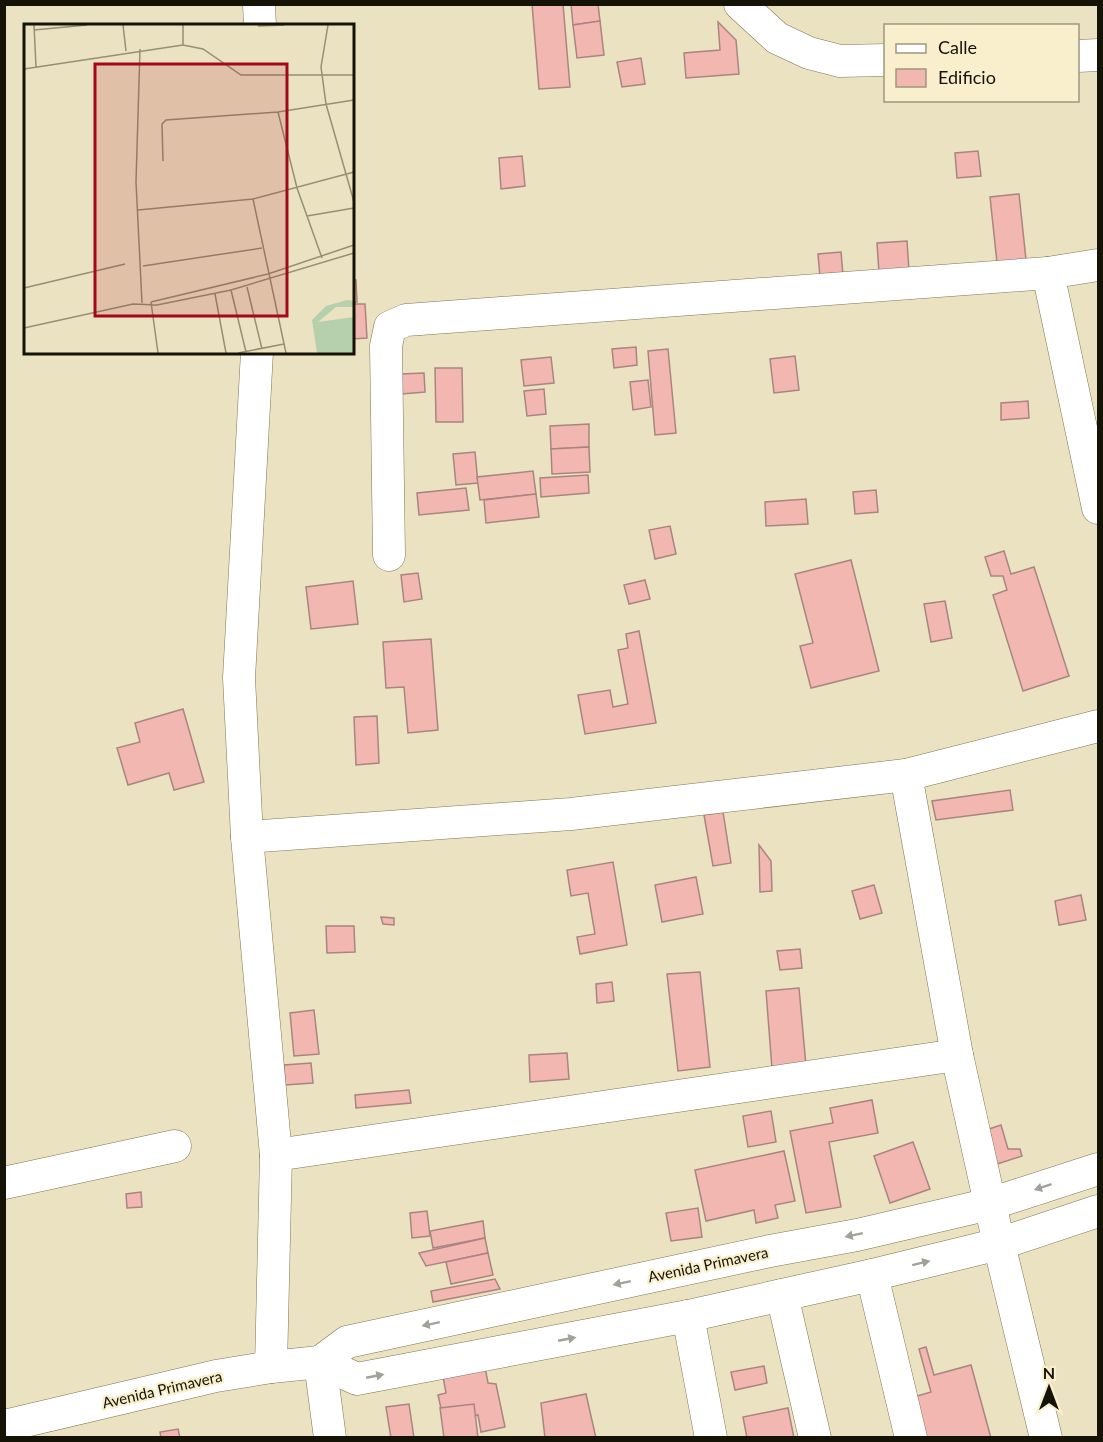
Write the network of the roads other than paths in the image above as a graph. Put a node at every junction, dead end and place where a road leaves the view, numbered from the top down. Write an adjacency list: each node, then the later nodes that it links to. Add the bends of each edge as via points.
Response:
1 (259, 4): 3 (street)
2 (740, 4): 6 (street, via 777,38 809,53 840,61)
3 (260, 24)
4 (1098, 55): 5 (street)
5 (1079, 56)
6 (884, 60)
7 (1098, 265): 8 (street)
8 (1048, 273): 10 (street); 11 (street, via 406,320 390,327 386,346)
9 (257, 354): 14 (street, via 238,678)
10 (1098, 508)
11 (389, 555)
12 (1098, 726): 13 (street)
13 (906, 775): 14 (street, via 571,814); 15 (street)
14 (247, 837): 17 (street)
15 (957, 1055): 17 (street); 20 (street)
16 (175, 1146): 19 (street)
17 (276, 1155): 27 (street)
18 (1098, 1169): 20 (street, Avenida Primavera, one-way to 20)
19 (4, 1183)
20 (990, 1204): 22 (street); 26 (street, Avenida Primavera, one-way to 26, via 347,1342)
21 (1098, 1210): 22 (street)
22 (999, 1244): 23 (street, one-way to 22); 33 (street)
23 (872, 1275): 24 (street); 32 (street)
24 (782, 1295): 25 (street); 31 (street)
25 (688, 1316): 26 (street, one-way to 25, via 357,1379); 30 (street)
26 (320, 1362): 27 (street, Avenida Primavera); 29 (street)
27 (271, 1367): 28 (street, Avenida Primavera, via 216,1376)
28 (4, 1426)
29 (330, 1437)
30 (711, 1437)
31 (815, 1437)
32 (911, 1437)
33 (1046, 1437)

